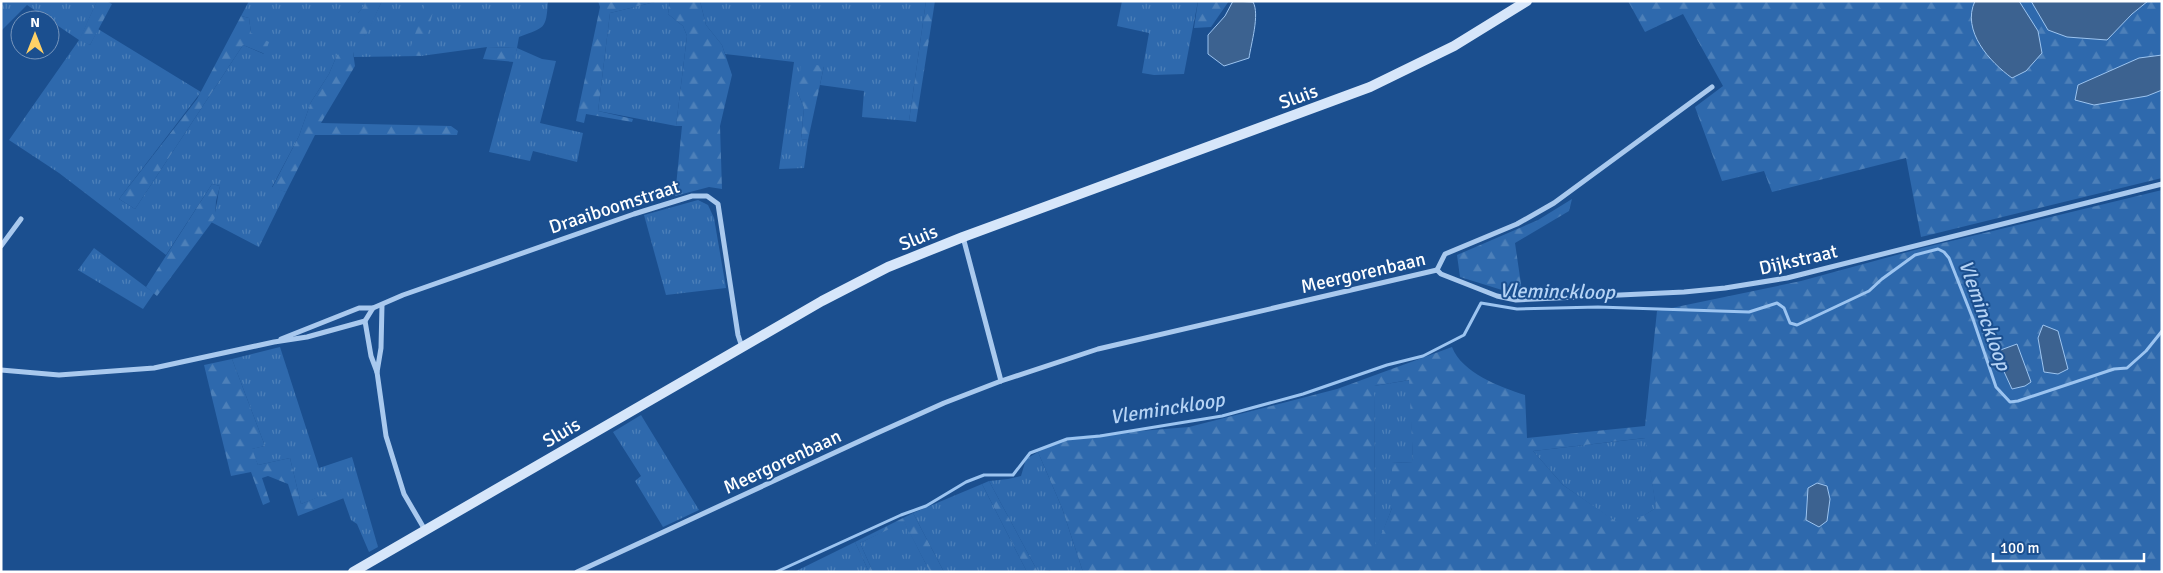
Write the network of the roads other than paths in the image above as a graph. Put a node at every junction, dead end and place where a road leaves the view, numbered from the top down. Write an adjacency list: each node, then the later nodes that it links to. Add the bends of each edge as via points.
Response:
1 (1527, 1): 5 (street, Sluis, via 1454,46 1370,87)
2 (1712, 87): 7 (street, Meergorenbaan, via 1554,203 1517,224 1445,254)
3 (2162, 184): 7 (street, Dijkstraat, via 1787,278 1725,288 1516,300 1497,296)
4 (21, 219): 6 (street)
5 (963, 237): 12 (street, Sluis, via 866,278); 15 (street)
6 (1, 246)
7 (1437, 270): 15 (street, Meergorenbaan, via 1098,349)
8 (382, 305): 9 (street, Draaiboomstraat); 12 (street, Draaiboomstraat, via 634,214 692,196 707,196 718,204); 14 (street, via 382,342)
9 (373, 308): 10 (street); 11 (street, Draaiboomstraat, via 359,308)
10 (365, 320): 11 (street, via 307,337); 14 (street)
11 (274, 342): 13 (street, via 154,368 59,375)
12 (742, 347): 16 (street, Sluis)
13 (1, 370)
14 (377, 372): 16 (street, via 395,468 404,494)
15 (1001, 381): 18 (street, Meergorenbaan, via 883,430)
16 (425, 531): 17 (street, Sluis)
17 (353, 572)
18 (577, 572)

